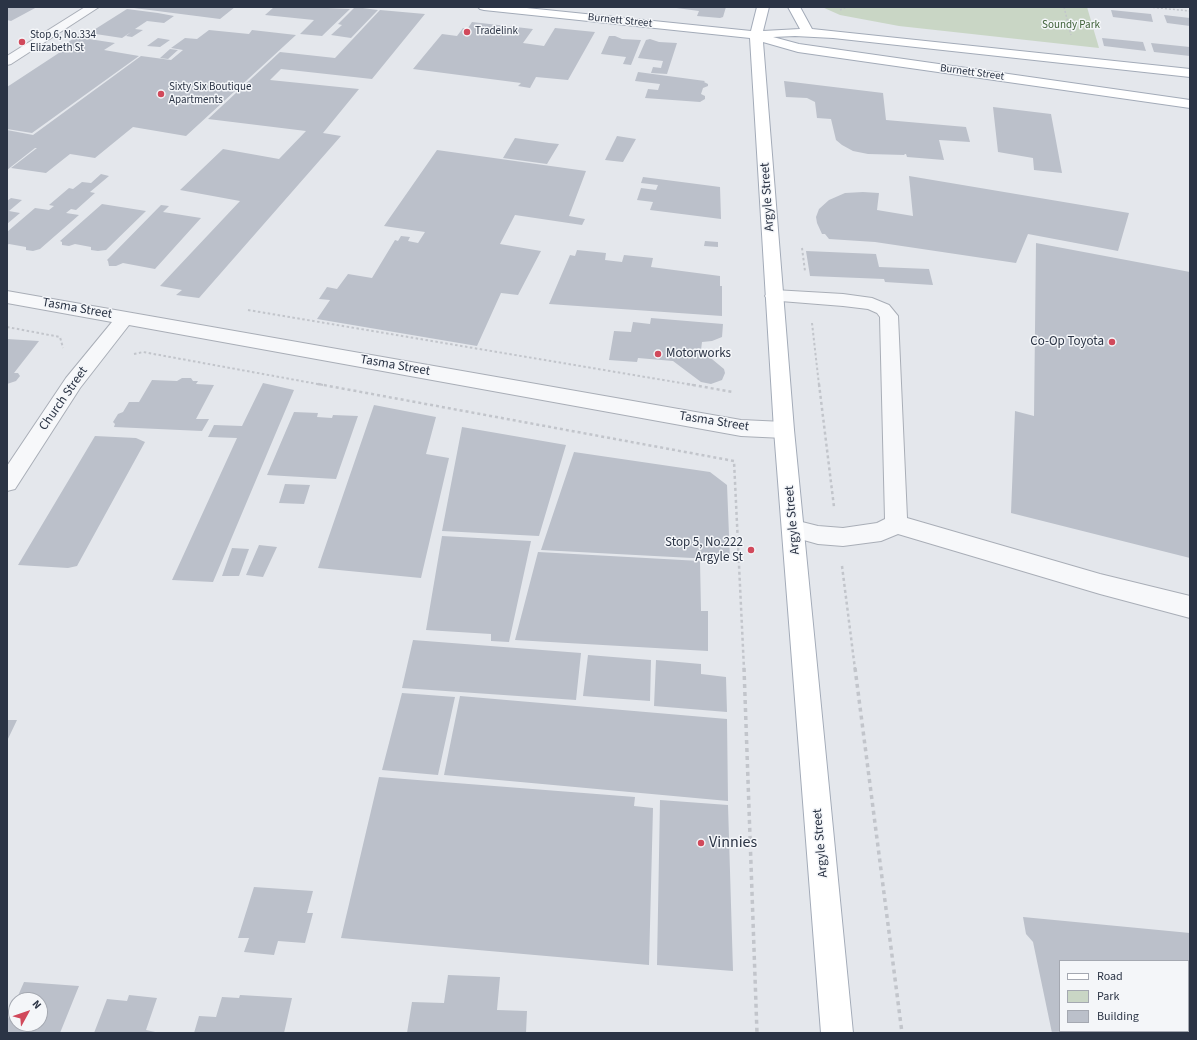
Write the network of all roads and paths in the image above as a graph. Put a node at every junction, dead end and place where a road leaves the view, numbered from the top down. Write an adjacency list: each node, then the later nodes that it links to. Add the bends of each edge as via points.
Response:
1 (93, 7): 11 (street)
2 (484, 7): 9 (main road, Burnett Street)
3 (763, 7): 9 (main road, Argyle Street)
4 (794, 7): 8 (main road)
5 (1064, 7): 10 (path)
6 (1149, 7): 7 (path)
7 (1190, 11)
8 (808, 32): 9 (main road, Burnett Street); 12 (main road, Burnett Street)
9 (756, 35): 13 (main road, Burnett Street, via 798,48); 14 (main road, Argyle Street)
10 (1073, 41)
11 (7, 61)
12 (1190, 74)
13 (1190, 104)
14 (774, 296): 22 (main road, Argyle Street); 24 (street, via 872,304 883,309 889,316)
15 (7, 297): 17 (street, Tasma Street)
16 (245, 309): 21 (path)
17 (125, 317): 22 (street, Tasma Street, via 741,428); 23 (street, Church Street, via 72,383)
18 (7, 327): 19 (path, via 60,337)
19 (63, 348)
20 (131, 355): 27 (path, via 143,352 734,461)
21 (733, 392)
22 (784, 430): 25 (main road, Argyle Street)
23 (7, 483)
24 (896, 524): 25 (street, via 881,532 843,537 818,535); 26 (street, via 1100,584)
25 (794, 529): 28 (main road, Argyle Street)
26 (1190, 607)
27 (757, 1033)
28 (837, 1033)

